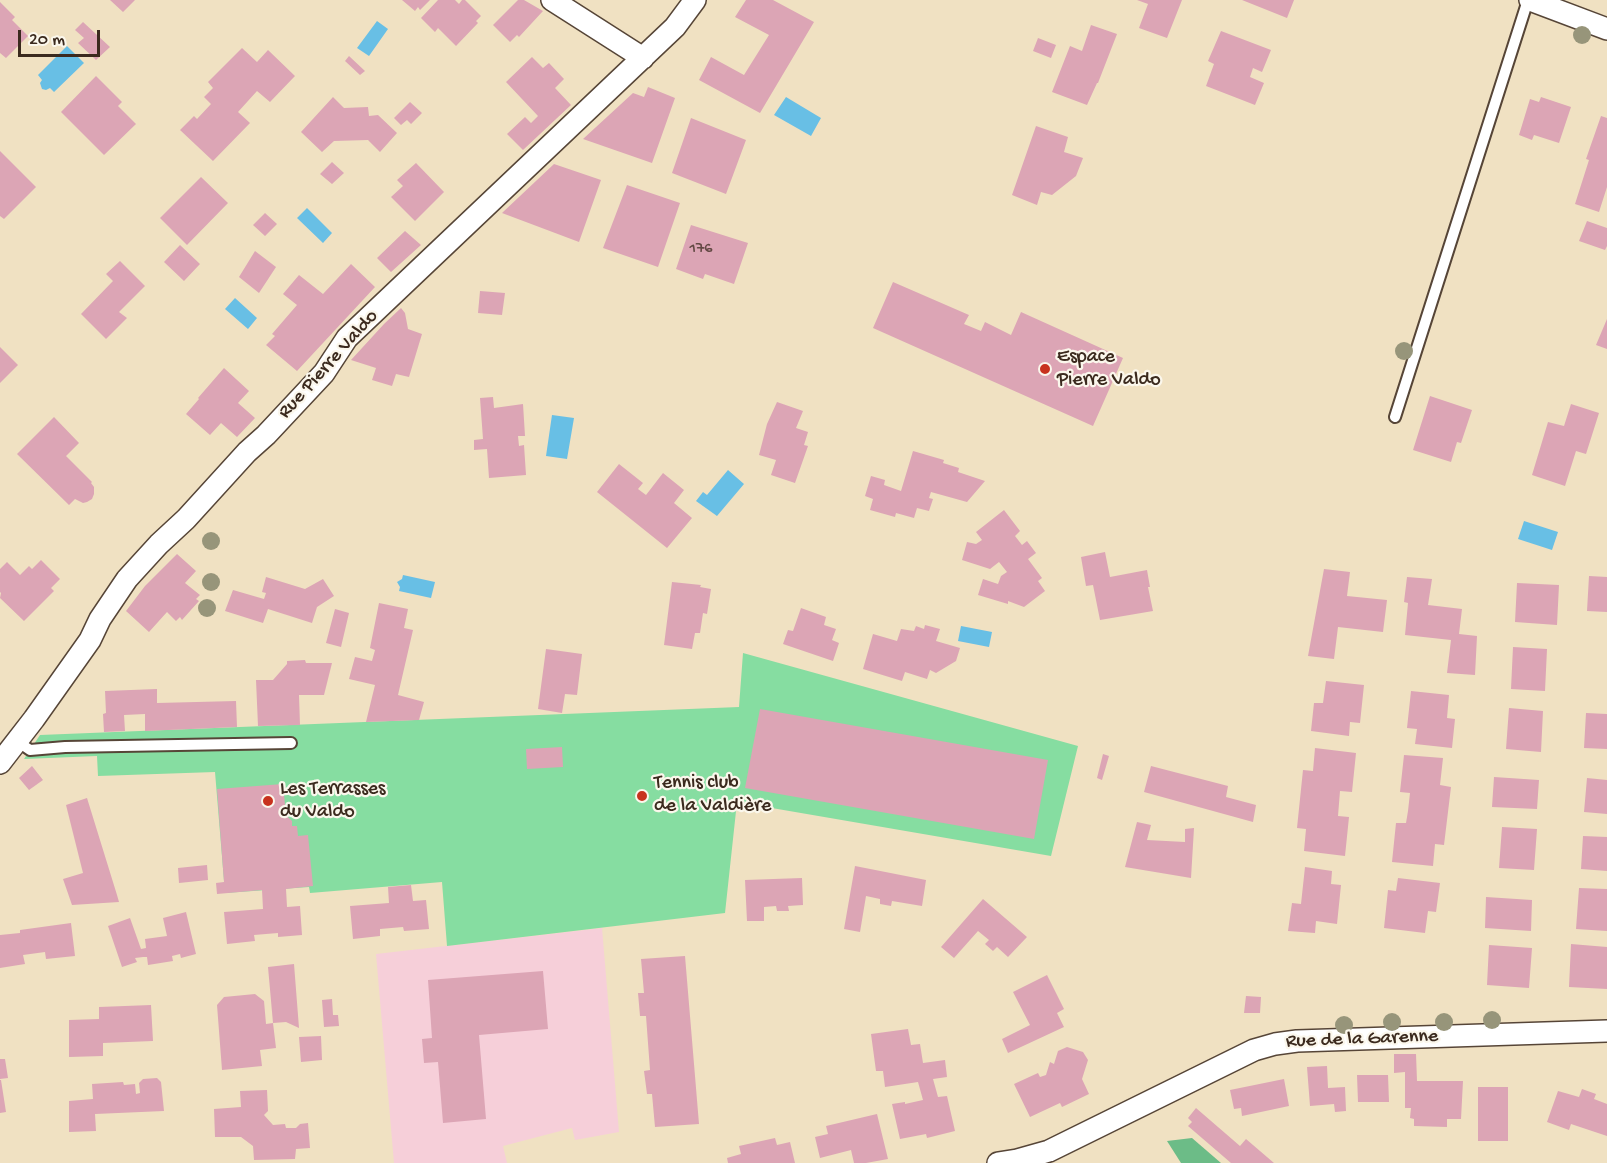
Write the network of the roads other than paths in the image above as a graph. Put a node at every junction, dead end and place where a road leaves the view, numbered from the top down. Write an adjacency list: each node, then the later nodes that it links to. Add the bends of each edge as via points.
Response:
1 (552, 0): 5 (street)
2 (695, 0): 5 (street, Rue Pierre Valdo, via 675,27)
3 (1529, 0): 4 (street); 6 (lane)
4 (1607, 29)
5 (643, 58): 7 (street, Rue Pierre Valdo, via 347,338 324,373 127,579 90,640)
6 (1395, 417)
7 (16, 741): 8 (lane, via 30,750); 9 (street, Rue Pierre Valdo)
8 (291, 743)
9 (0, 763)
10 (1607, 1031): 11 (street, Rue de la Garenne, via 1275,1044 1254,1050 1049,1151)
11 (998, 1163)

